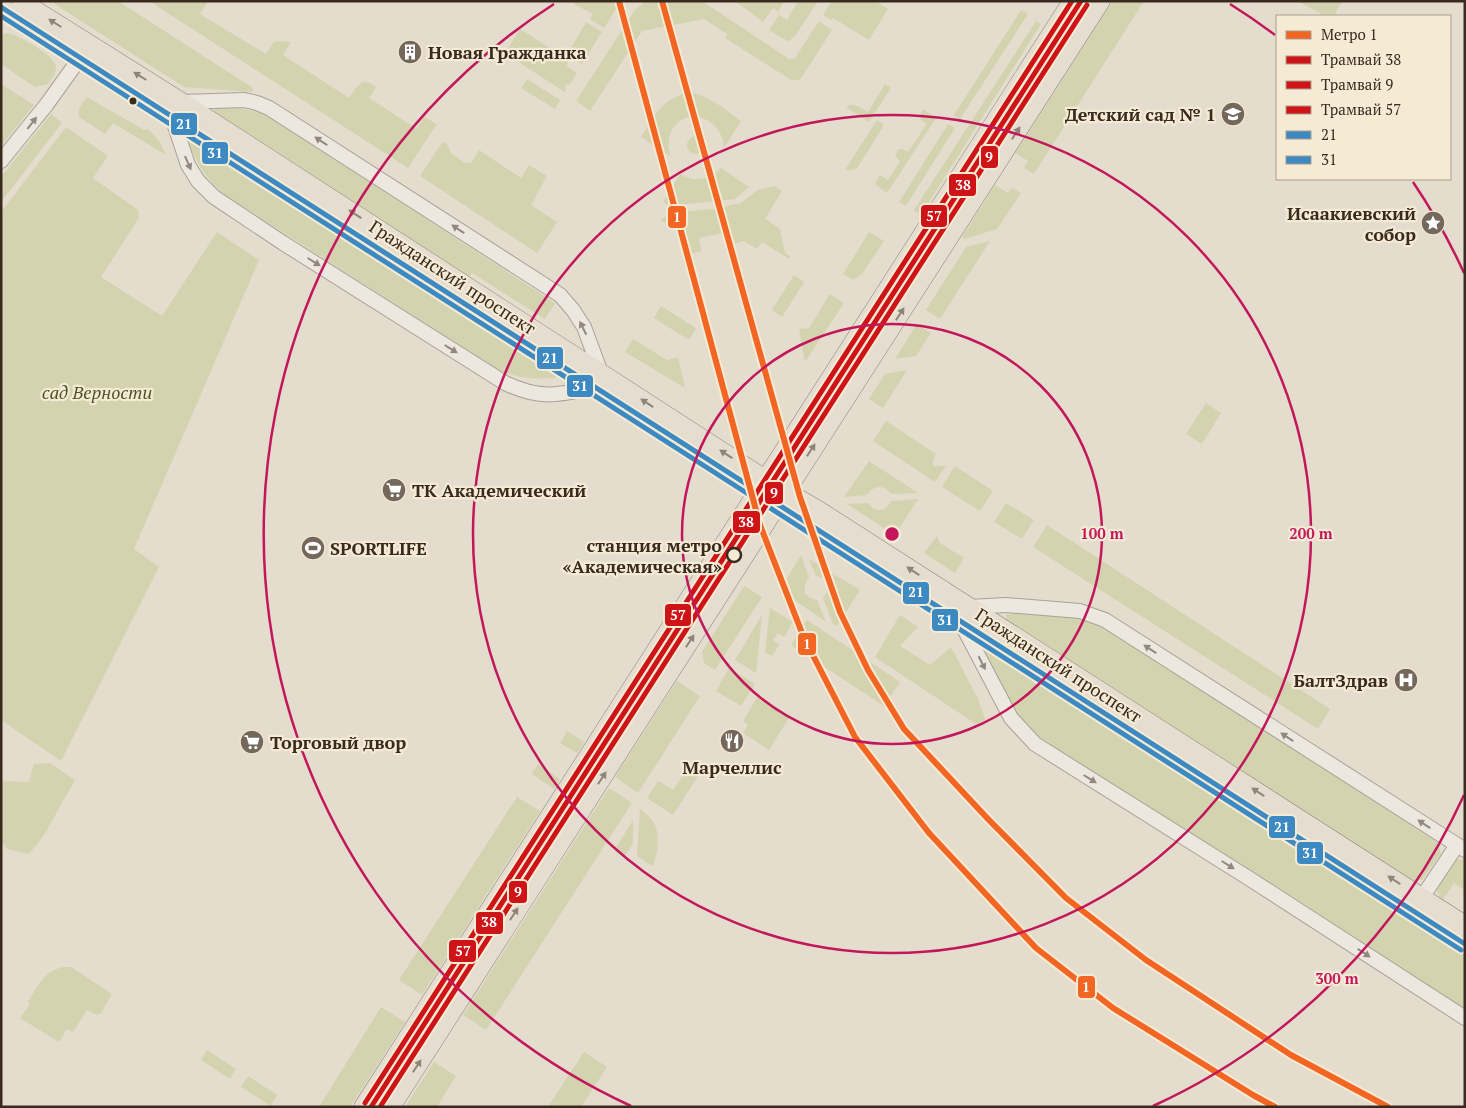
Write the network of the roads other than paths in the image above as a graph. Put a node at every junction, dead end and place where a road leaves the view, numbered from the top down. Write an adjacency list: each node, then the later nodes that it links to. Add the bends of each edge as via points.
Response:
1 (21, 1): 5 (main road, Гражданский проспект, one-way to 1)
2 (1072, 1): 10 (main road)
3 (1101, 1): 11 (main road, one-way to 3)
4 (4, 8): 5 (main road, Гражданский проспект)
5 (85, 52): 6 (main road, Гражданский проспект, one-way to 5); 7 (main road, Гражданский проспект); 8 (street, one-way to 5)
6 (182, 102): 9 (main road, Гражданский проспект, one-way to 6); 9 (street, one-way to 6, via 584,327 560,295 268,108 244,100)
7 (172, 117): 9 (main road, Гражданский проспект); 9 (street, one-way to 9, via 188,165 214,197 512,387 538,395 556,395)
8 (1, 161)
9 (598, 380): 10 (main road, Гражданский проспект)
10 (762, 485): 11 (main road, Гражданский проспект); 18 (main road)
11 (782, 498): 12 (main road, Гражданский проспект, via 820,510); 19 (main road, one-way to 11)
12 (964, 614): 13 (street, one-way to 12, via 1105,620 1080,611 1006,605); 14 (main road, Гражданский проспект); 17 (street, one-way to 17, via 1011,718 1035,744)
13 (1461, 848): 14 (street)
14 (1417, 904): 15 (main road, Гражданский проспект); 16 (main road, Гражданский проспект)
15 (1465, 925)
16 (1465, 944)
17 (1465, 1018)
18 (363, 1107)
19 (391, 1107)

